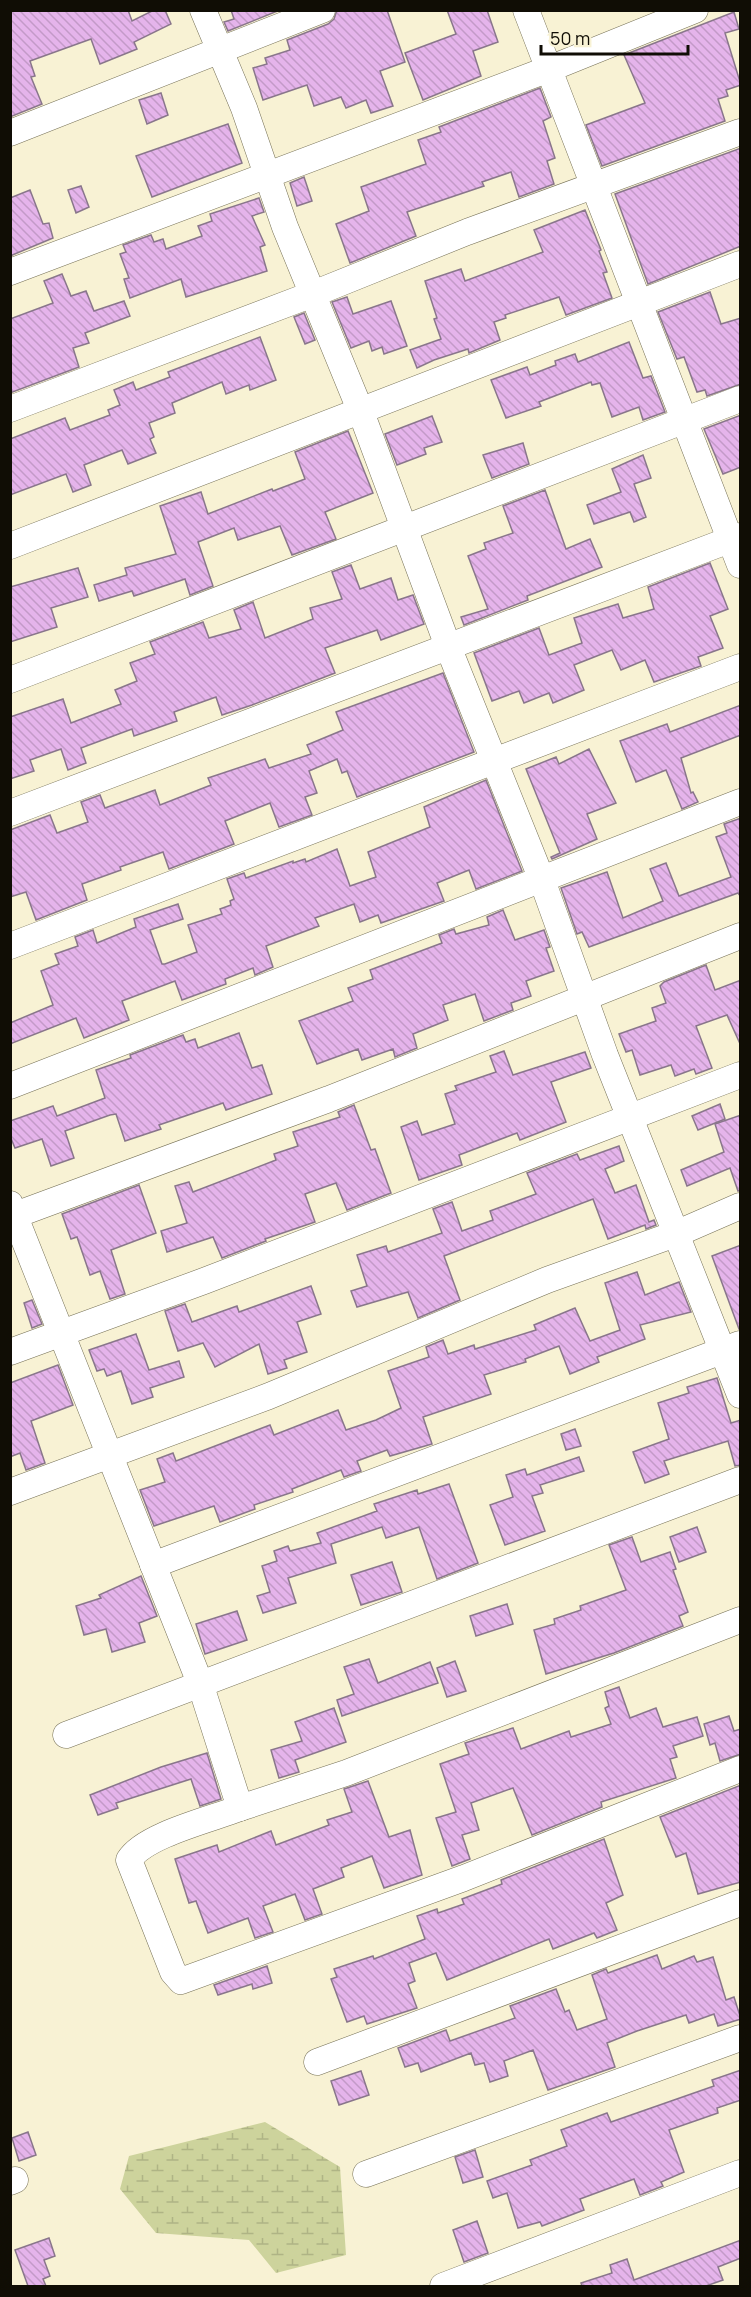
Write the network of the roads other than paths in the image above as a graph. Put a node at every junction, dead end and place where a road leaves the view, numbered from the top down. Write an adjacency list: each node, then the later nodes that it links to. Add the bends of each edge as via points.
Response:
1 (203, 10): 5 (street)
2 (322, 10): 5 (street)
3 (526, 10): 6 (street)
4 (695, 10): 6 (street)
5 (219, 51): 8 (street); 9 (street)
6 (549, 69): 9 (street); 10 (street)
7 (741, 132): 10 (street)
8 (10, 133)
9 (266, 174): 12 (street); 13 (street)
10 (594, 188): 13 (street, via 467,232); 14 (street)
11 (741, 264): 14 (street)
12 (10, 272)
13 (313, 294): 16 (street); 17 (street)
14 (638, 302): 17 (street); 18 (street)
15 (741, 399): 18 (street)
16 (10, 409)
17 (361, 412): 19 (street); 21 (street)
18 (685, 421): 19 (street); 20 (street)
19 (404, 530): 23 (street); 25 (street)
20 (736, 538): 22 (street); 23 (street)
21 (10, 546)
22 (741, 565)
23 (448, 649): 26 (street); 28 (street)
24 (741, 667): 26 (street)
25 (10, 680)
26 (494, 760): 29 (street); 31 (street)
27 (741, 802): 29 (street)
28 (10, 813)
29 (542, 880): 32 (street); 34 (street)
30 (741, 936): 32 (street)
31 (10, 946)
32 (583, 998): 35 (street); 37 (street, via 329,1099)
33 (741, 1075): 35 (street)
34 (10, 1086)
35 (630, 1117): 38 (street); 39 (street)
36 (741, 1206): 38 (street)
37 (12, 1212): 39 (street)
38 (678, 1233): 40 (street); 43 (street, via 547,1280 269,1396)
39 (62, 1334): 41 (street); 43 (street)
40 (732, 1348): 42 (street); 46 (street)
41 (10, 1352)
42 (741, 1395)
43 (108, 1456): 45 (street); 46 (street)
44 (741, 1480): 48 (street)
45 (10, 1492)
46 (153, 1565): 48 (street)
47 (741, 1620): 51 (street, via 346,1773)
48 (200, 1683): 49 (street); 51 (street)
49 (66, 1736)
50 (741, 1769): 51 (street, via 464,1878 180,1981 129,1860 150,1842)
51 (240, 1808)
52 (741, 1903): 54 (street)
53 (741, 2038): 56 (street)
54 (317, 2062)
55 (741, 2173): 57 (street)
56 (366, 2174)
57 (443, 2286)

